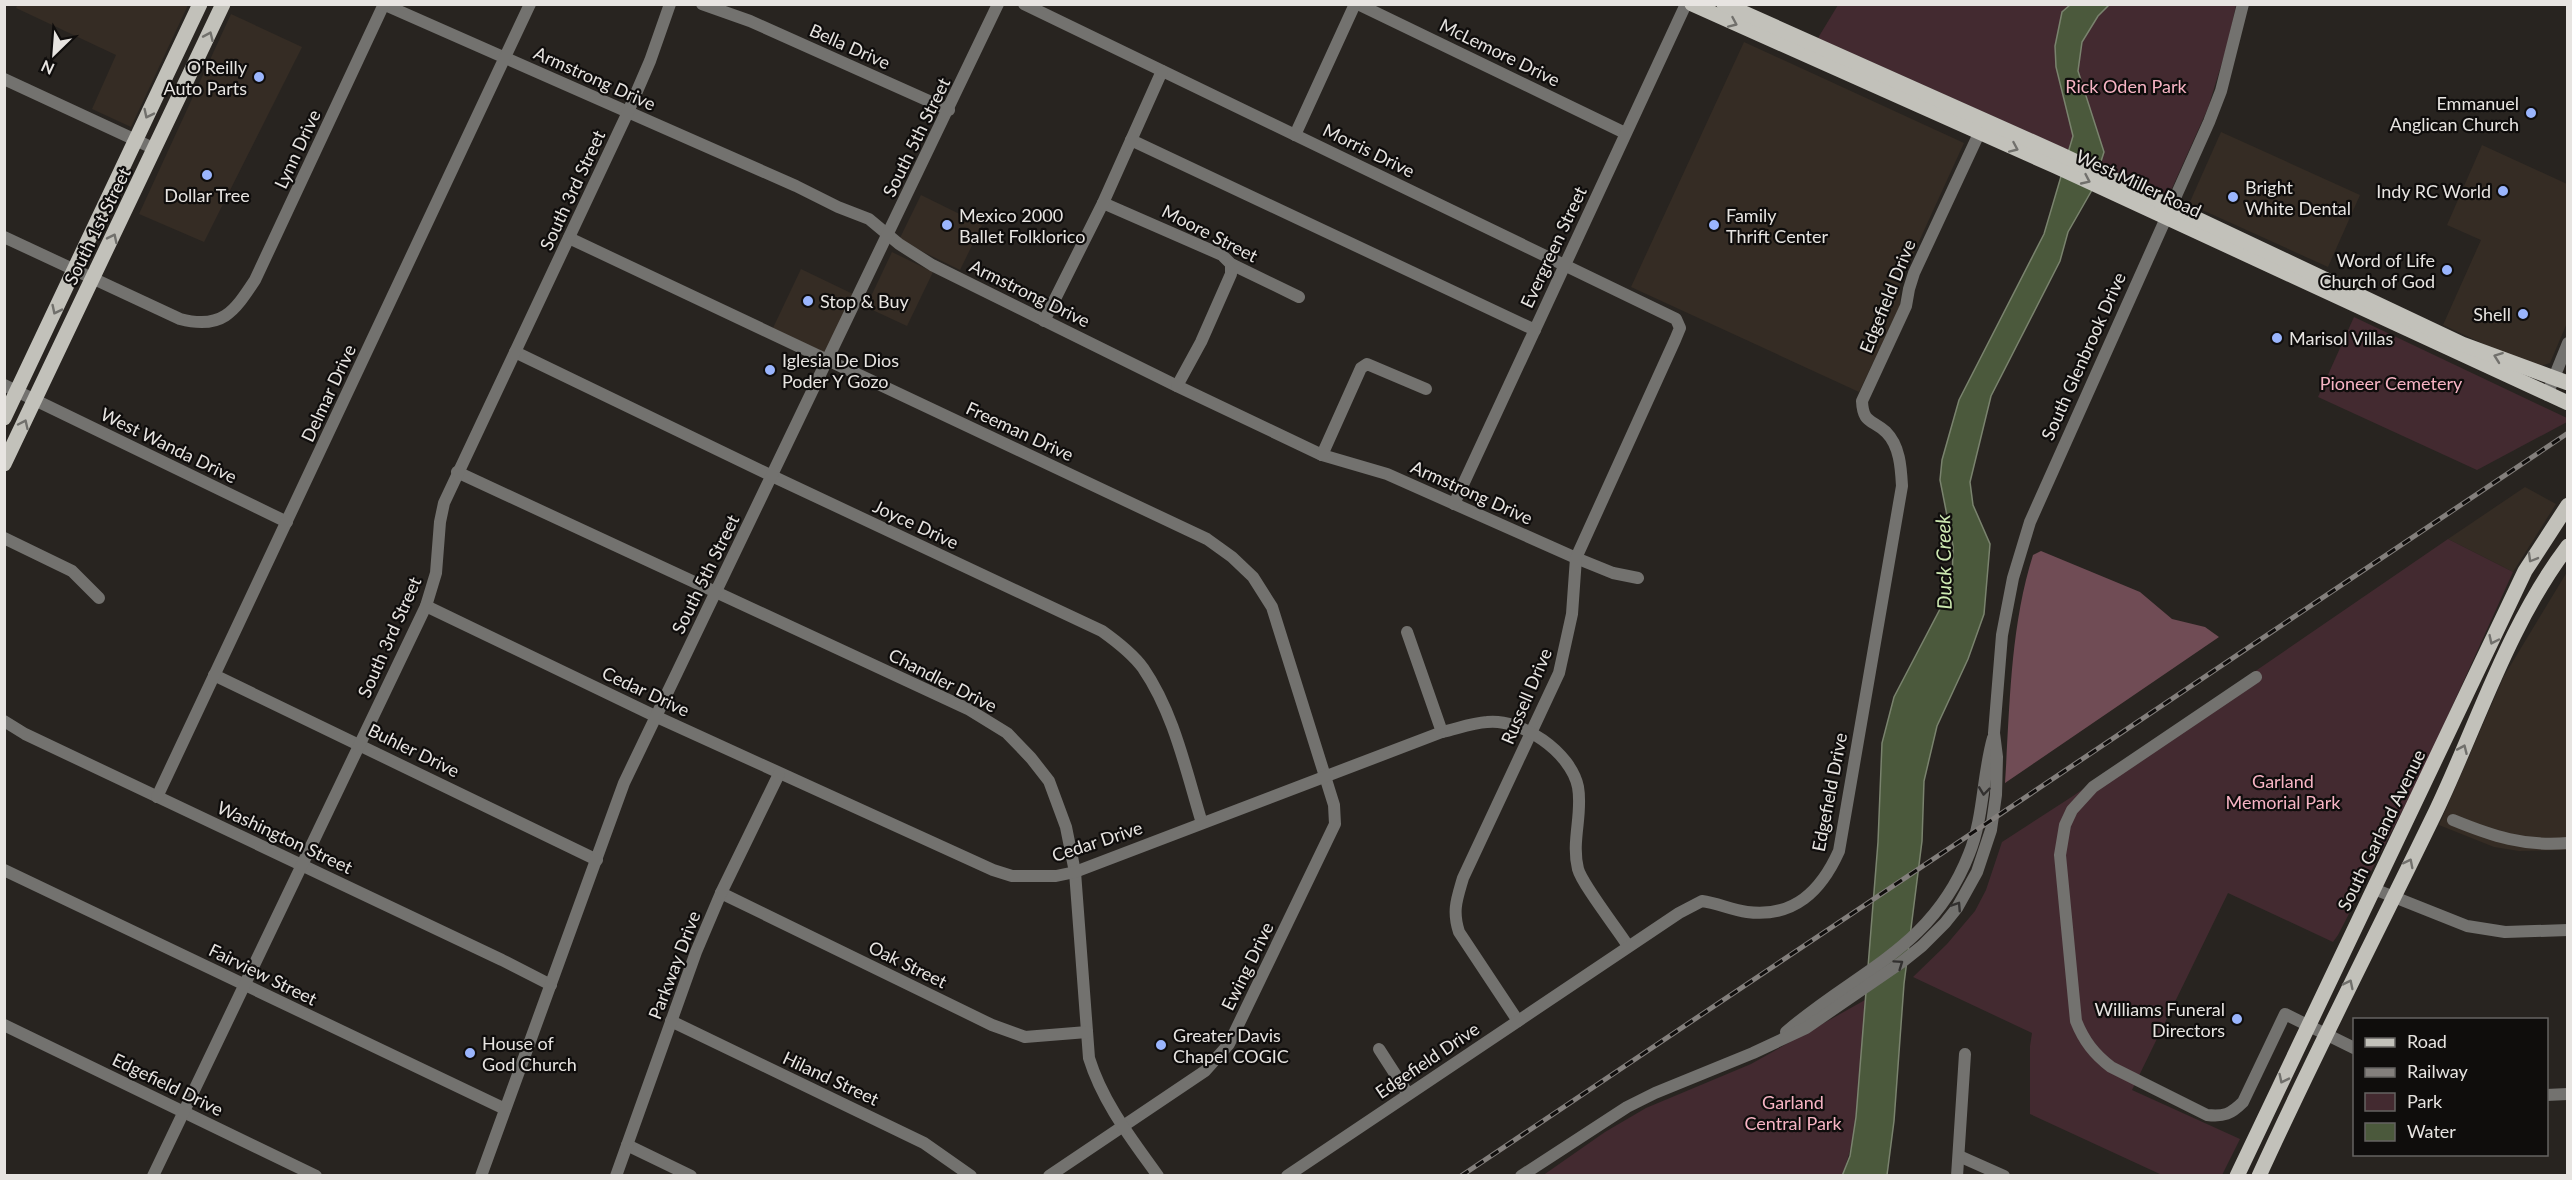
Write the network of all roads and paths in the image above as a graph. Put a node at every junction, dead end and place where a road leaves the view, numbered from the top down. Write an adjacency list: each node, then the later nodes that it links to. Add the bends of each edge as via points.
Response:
1 (200, 4): 22 (main road, South 1st Street, one-way to 22)
2 (223, 4): 24 (main road, South 1st Street, one-way to 2)
3 (530, 4): 14 (street, Delmar Drive)
4 (670, 4): 18 (street, South 3rd Street)
5 (702, 4): 17 (street, Bella Drive, via 750,21)
6 (998, 4): 17 (street, South 5th Street)
7 (1024, 4): 15 (street, Morris Drive)
8 (1356, 4): 20 (street, McLemore Drive); 21 (street)
9 (1686, 4): 20 (street, Evergreen Street)
10 (1692, 4): 19 (main road, West Miller Road, one-way to 19)
11 (1724, 4): 19 (main road, West Miller Road)
12 (2243, 4): 26 (street, South Glenbrook Drive, via 2221,91)
13 (384, 5): 14 (street, Armstrong Drive); 33 (street, Lynn Drive, via 255,279 237,306 209,323 196,323)
14 (506, 59): 18 (street, Armstrong Drive); 55 (street, Delmar Drive)
15 (1162, 71): 21 (street, Morris Drive); 23 (street)
16 (4, 79): 22 (street)
17 (949, 110): 27 (street, South 5th Street)
18 (628, 112): 27 (street, Armstrong Drive, via 869,219); 29 (street, South 3rd Street)
19 (1982, 127): 26 (main road, West Miller Road); 88 (street, Edgefield Drive, via 1914,273 1906,306 1862,401 1862,413 1895,445 1902,486 1839,851 1830,872 1799,904 1777,912 1747,912 1702,901)
20 (1625, 133): 31 (street, Evergreen Street)
21 (1295, 135): 31 (street, Morris Drive)
22 (136, 140): 24 (street); 32 (main road, South 1st Street)
23 (1131, 140): 25 (street); 36 (street)
24 (155, 149): 33 (main road, South 1st Street, one-way to 24)
25 (1103, 202): 30 (street, Moore Street, via 1222,255); 35 (street)
26 (2168, 212): 41 (main road, West Miller Road, one-way to 26, via 2462,344); 45 (main road, West Miller Road); 71 (street, South Glenbrook Drive, via 2030,522 2006,606)
27 (889, 234): 35 (street, Armstrong Drive, via 932,265); 40 (street, South 5th Street)
28 (4, 237): 32 (street)
29 (569, 238): 39 (street, South 3rd Street); 40 (street, Freeman Drive)
30 (1231, 264): 34 (street, Moore Street); 42 (street, via 1231,274)
31 (1565, 264): 36 (street, Evergreen Street); 37 (street, Morris Drive, via 1676,319 1680,328)
32 (76, 270): 33 (street); 43 (main road, South 1st Street, one-way to 43)
33 (94, 279): 46 (main road, South 1st Street)
34 (1299, 297)
35 (1044, 321): 42 (street, Armstrong Drive)
36 (1535, 330): 53 (street, Evergreen Street)
37 (1675, 340): 58 (street, Russell Drive)
38 (2568, 343): 41 (street)
39 (515, 352): 51 (street, South 3rd Street); 52 (street, Joyce Drive)
40 (828, 360): 52 (street, South 5th Street); 75 (street, Freeman Drive, via 1207,539 1232,557 1253,577 1272,607)
41 (2560, 380): 45 (street)
42 (1177, 386): 49 (street, Armstrong Drive)
43 (11, 388): 46 (street, West Wanda Drive); 48 (main road, South 1st Street)
44 (1426, 389): 49 (street, via 1367,363)
45 (2547, 394): 47 (main road, West Miller Road)
46 (35, 400): 50 (main road, South 1st Street, one-way to 46); 55 (street, West Wanda Drive)
47 (2568, 403)
48 (4, 418)
49 (1322, 455): 53 (street, Armstrong Drive, via 1387,474)
50 (4, 464)
51 (458, 472): 61 (street, Chandler Drive); 64 (street, South 3rd Street, via 444,503 436,573)
52 (772, 476): 61 (street, South 5th Street); 78 (street, Joyce Drive, via 1102,631 1120,644 1142,666 1164,703)
53 (1455, 504): 58 (street, Armstrong Drive)
54 (2568, 505): 60 (main road, South Garland Avenue, one-way to 60)
55 (287, 522): 66 (street, Delmar Drive)
56 (4, 538): 63 (street, via 72,571)
57 (2568, 546): 62 (main road)
58 (1576, 558): 59 (street, Armstrong Drive); 72 (street, Russell Drive, via 1569,638 1559,673)
59 (1638, 578)
60 (2518, 587): 62 (main road); 84 (main road, South Garland Avenue, one-way to 84)
61 (716, 593): 68 (street, South 5th Street); 83 (street, Chandler Drive, via 968,709 1007,733 1049,781 1066,827)
62 (2535, 596): 86 (main road, one-way to 62)
63 (99, 598)
64 (426, 606): 68 (street, Cedar Drive); 73 (street, South 3rd Street)
65 (1407, 632): 70 (street)
66 (214, 675): 73 (street, Buhler Drive); 76 (street, Delmar Drive)
67 (2256, 677): 95 (street, via 2093,787 2072,810 2064,825 2060,855 2073,1006 2084,1040 2111,1067 2207,1115 2220,1117 2234,1112 2242,1102 2285,1014)
68 (657, 717): 74 (street, Cedar Drive); 80 (street, South 5th Street, via 624,783)
69 (4, 721): 76 (street, Washington Street)
70 (1442, 732): 72 (street, Cedar Drive, via 1488,721 1509,724); 75 (street, Cedar Drive)
71 (1994, 733): 91 (street, South Glenbrook Drive, one-way to 91, via 1974,839 1960,873 1933,917 1904,947); 91 (street, South Glenbrook Drive, one-way to 71, via 1902,962 1933,936 1957,908 1985,849 1996,795)
72 (1531, 734): 88 (street, Cedar Drive, via 1551,744 1578,784 1578,872); 92 (street, Russell Drive, via 1463,878 1454,918 1459,932)
73 (361, 744): 80 (street, Buhler Drive); 81 (street, South 3rd Street)
74 (779, 774): 83 (street, Cedar Drive, via 993,870 1012,876); 85 (street, Parkway Drive)
75 (1325, 777): 78 (street, Cedar Drive); 106 (street, Ewing Drive, via 1335,824 1229,1044 1205,1071)
76 (157, 797): 81 (street, Washington Street)
77 (2454, 820): 79 (street, via 2504,839 2548,845)
78 (1203, 823): 83 (street, Cedar Drive)
79 (2568, 843)
80 (597, 860): 90 (street, South 5th Street)
81 (302, 865): 89 (street, South 3rd Street); 90 (street, Washington Street)
82 (4, 870): 89 (street, Fairview Street)
83 (1075, 872): 96 (street, Chandler Drive)
84 (2374, 889): 86 (street); 95 (main road, South Garland Avenue)
85 (721, 893): 93 (street, Parkway Drive); 96 (street, Oak Street, via 992,1025 1025,1037)
86 (2392, 897): 87 (street, via 2466,926 2505,932); 97 (main road, one-way to 86)
87 (2568, 930)
88 (1628, 946): 92 (street, Edgefield Drive)
89 (244, 985): 104 (street, Fairview Street); 105 (street, South 3rd Street)
90 (551, 985): 104 (street, South 5th Street)
91 (1832, 1004): 118 (street, South Glenbrook Drive, via 1806,1028 1627,1107)
92 (1518, 1021): 101 (street, Edgefield Drive)
93 (671, 1022): 107 (street, Parkway Drive); 114 (street, Hiland Street, via 924,1143)
94 (4, 1025): 105 (street, Edgefield Drive)
95 (2308, 1026): 97 (street); 121 (main road, South Garland Avenue, one-way to 121)
96 (1087, 1032): 106 (street, Chandler Drive, via 1096,1082)
97 (2325, 1034): 98 (street); 122 (main road)
98 (2353, 1047)
99 (1379, 1049): 101 (street)
100 (1965, 1054): 108 (street)
101 (1408, 1094): 117 (street, Edgefield Drive)
102 (2568, 1094): 103 (street)
103 (2548, 1095)
104 (506, 1109): 111 (street, South 5th Street)
105 (184, 1112): 109 (street, South 3rd Street); 110 (street, Edgefield Drive)
106 (1123, 1127): 115 (street, Ewing Drive); 116 (street, Chandler Drive)
107 (627, 1145): 112 (street, Parkway Drive); 113 (street)
108 (1959, 1156): 119 (street); 120 (street)
109 (153, 1176)
110 (316, 1176)
111 (481, 1176)
112 (616, 1176)
113 (691, 1176)
114 (971, 1176)
115 (1049, 1176)
116 (1158, 1176)
117 (1287, 1176)
118 (1521, 1176)
119 (1957, 1176)
120 (2004, 1176)
121 (2237, 1176)
122 (2259, 1176)

